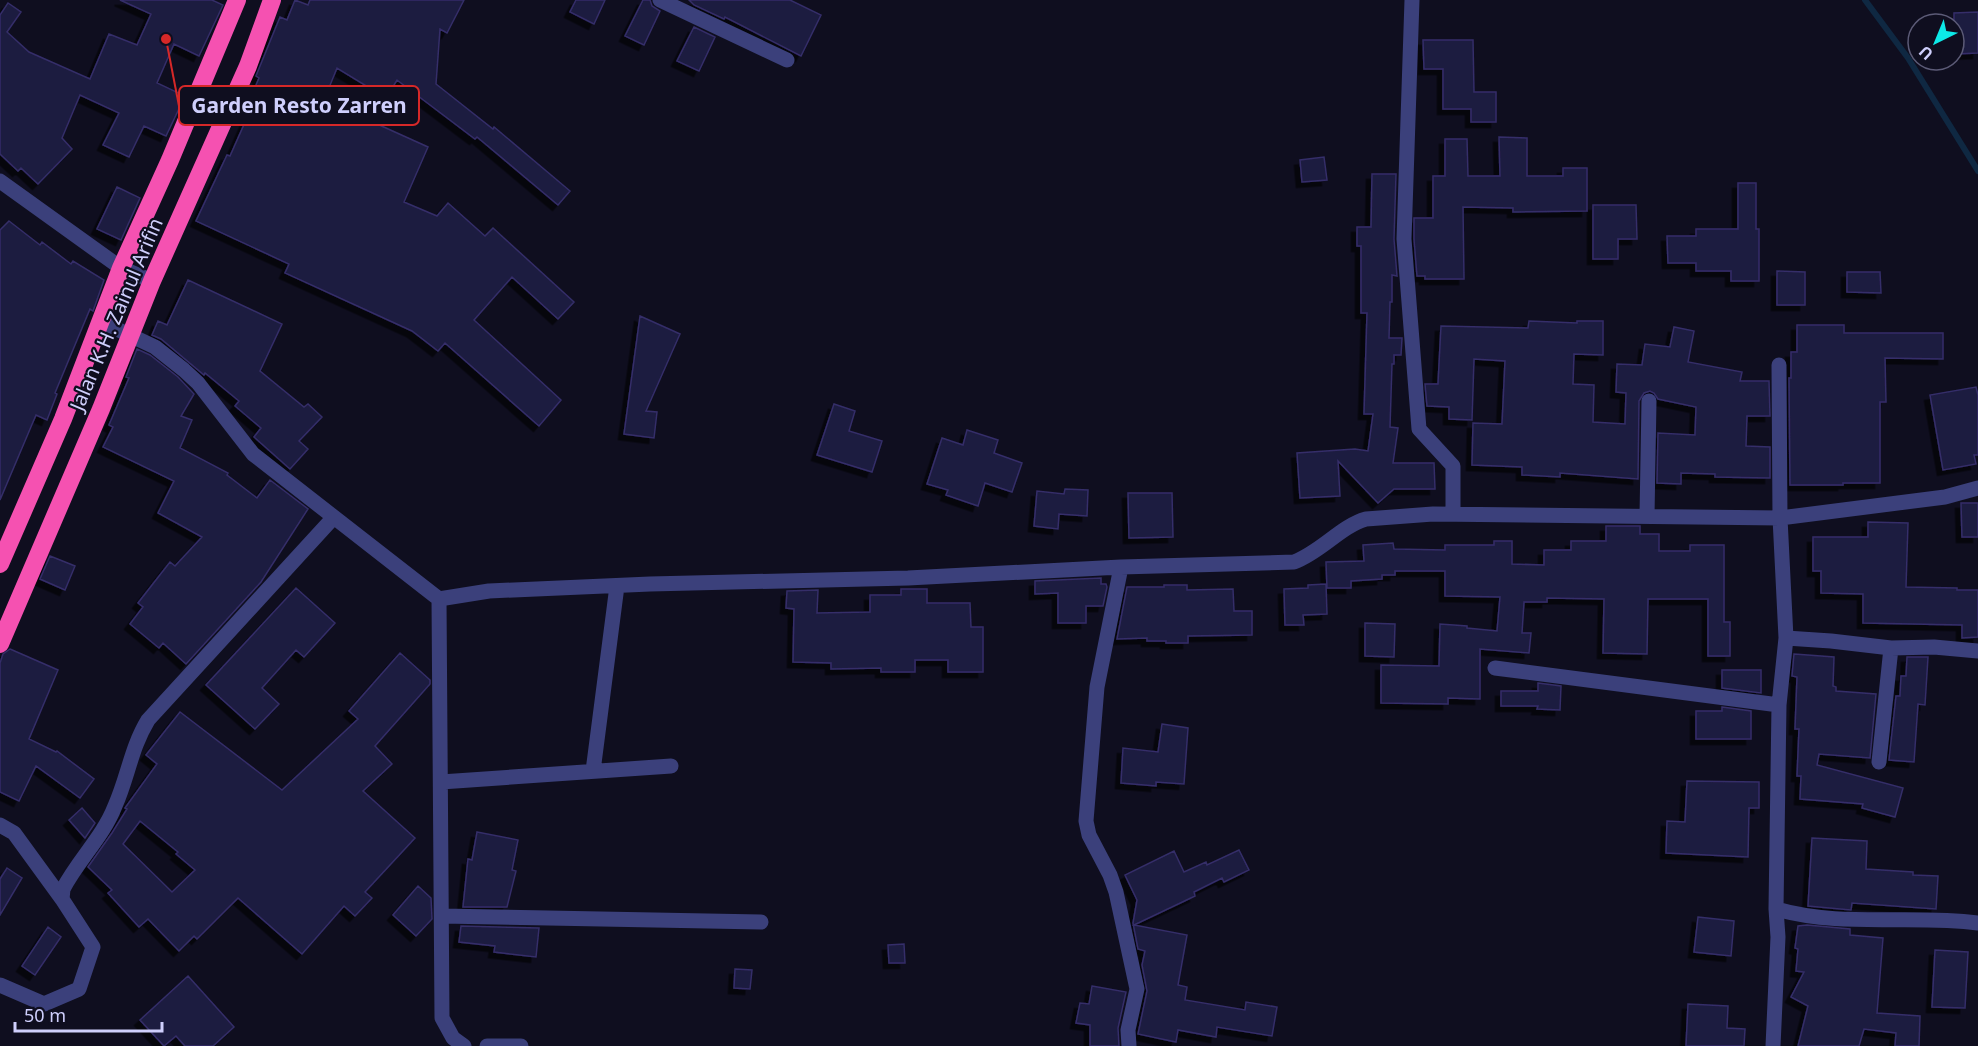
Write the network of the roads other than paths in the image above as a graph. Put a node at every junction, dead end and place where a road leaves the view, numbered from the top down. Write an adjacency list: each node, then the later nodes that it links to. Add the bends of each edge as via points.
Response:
1 (237, 0): 7 (highway, Jalan K.H. Zainul Arifin)
2 (272, 0): 8 (highway, Jalan K.H. Zainul Arifin, via 248,66)
3 (660, 0): 5 (street)
4 (1412, 0): 14 (street, via 1405,251 1419,429 1453,465)
5 (787, 60)
6 (0, 181): 7 (street)
7 (121, 268): 8 (street); 9 (highway, Jalan K.H. Zainul Arifin)
8 (152, 281): 10 (highway, Jalan K.H. Zainul Arifin)
9 (102, 322): 10 (street); 18 (highway, Jalan K.H. Zainul Arifin)
10 (131, 334): 16 (street, via 156,347 184,370 253,454); 23 (highway, Jalan K.H. Zainul Arifin)
11 (1779, 365): 17 (street)
12 (1649, 401): 15 (street)
13 (1978, 488): 17 (street, via 1945,497)
14 (1453, 514): 15 (street); 19 (street, via 1356,522 1294,562)
15 (1647, 516): 17 (street)
16 (334, 517): 21 (street); 33 (street, via 148,720 135,745 115,807 63,889)
17 (1780, 518): 22 (street)
18 (0, 564)
19 (1121, 567): 20 (street); 42 (street, via 1097,687 1086,821 1116,892 1137,989 1128,1030)
20 (616, 586): 21 (street, via 489,591); 30 (street)
21 (440, 599): 31 (street)
22 (1786, 638): 24 (street); 27 (street)
23 (0, 644)
24 (1892, 648): 25 (street); 28 (street)
25 (1978, 651)
26 (1495, 668): 27 (street)
27 (1779, 705): 34 (street)
28 (1879, 762)
29 (671, 766): 30 (street)
30 (593, 771): 31 (street)
31 (441, 782): 35 (street)
32 (0, 825): 33 (street, via 14,833)
33 (62, 899): 38 (street, via 93,946 79,989 44,1004)
34 (1776, 909): 37 (street, via 1857,919 1950,919); 43 (street)
35 (442, 916): 36 (street); 39 (street, via 442,1018 453,1038)
36 (761, 922)
37 (1978, 923)
38 (0, 985)
39 (464, 1046)
40 (487, 1046): 41 (street)
41 (521, 1046)
42 (1129, 1046)
43 (1773, 1046)

